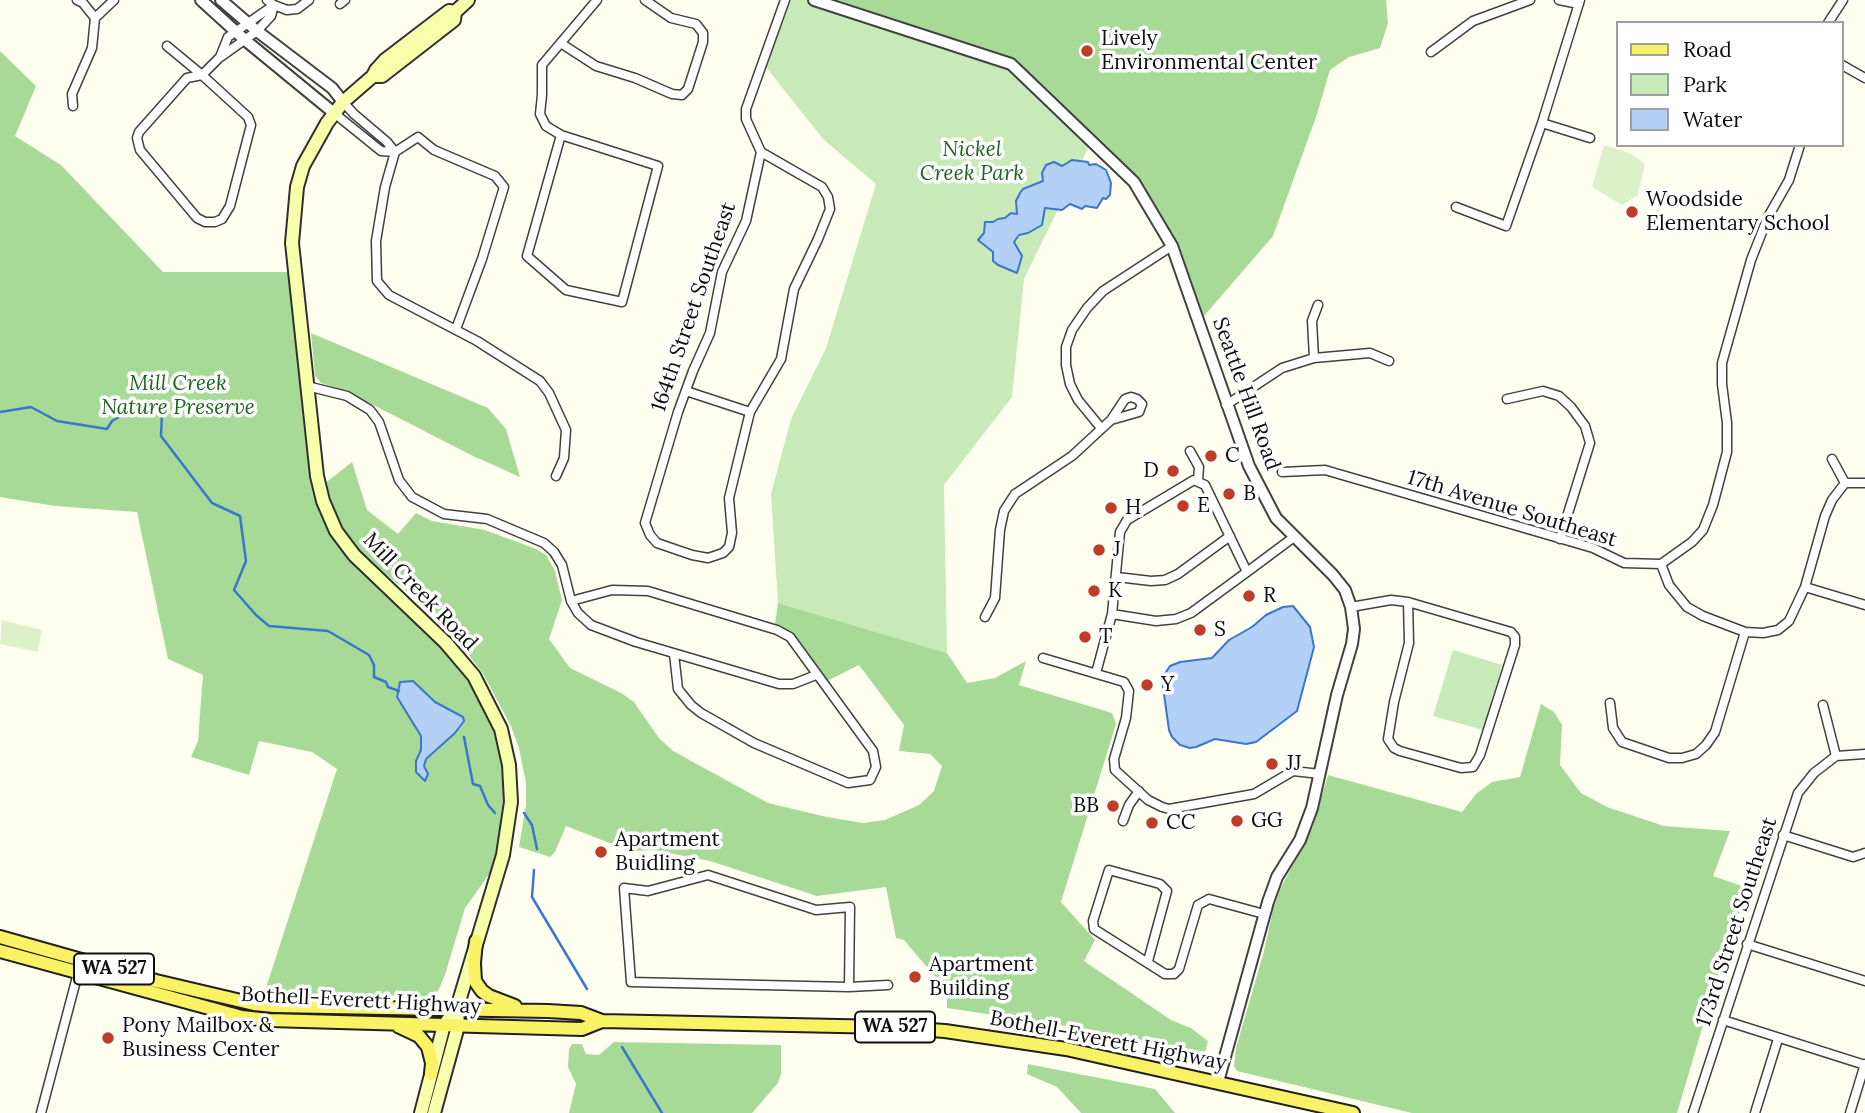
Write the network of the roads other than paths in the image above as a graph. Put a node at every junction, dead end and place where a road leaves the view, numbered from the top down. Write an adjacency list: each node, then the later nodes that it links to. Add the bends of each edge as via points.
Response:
1 (77, 0): 16 (street)
2 (114, 0): 16 (street)
3 (201, 0): 19 (street)
4 (221, 0): 18 (street)
5 (309, 0): 15 (street, via 286,10)
6 (468, 0): 30 (main road, Mill Creek Road, via 408,42)
7 (597, 0): 22 (street)
8 (645, 0): 22 (street, via 671,18 696,24 703,33 688,89 682,95 596,66)
9 (785, 0): 36 (street, via 746,109)
10 (814, 0): 38 (street, Seattle Hill Road, via 1011,64 1134,182)
11 (1530, 0): 24 (street, via 1474,21)
12 (1559, 0): 14 (street)
13 (1843, 0): 17 (street)
14 (1579, 2): 31 (street)
15 (271, 3): 18 (street); 20 (street, via 271,16)
16 (95, 18): 29 (street, via 92,48 72,94)
17 (1829, 21)
18 (248, 23): 19 (street); 20 (street)
19 (235, 31): 21 (street); 25 (street)
20 (257, 32): 21 (street); 30 (street, via 332,88)
21 (245, 40): 25 (street); 30 (street)
22 (562, 44): 32 (street, via 542,65 540,114 547,126)
23 (167, 46): 27 (street)
24 (1431, 52)
25 (219, 58): 27 (street)
26 (1844, 66): 28 (street)
27 (202, 75): 27 (street, via 251,125 230,206 215,222 197,218 138,144 139,132 187,78)
28 (1865, 78)
29 (73, 106)
30 (338, 107): 35 (street, via 354,114); 35 (street, via 381,150); 43 (main road, Mill Creek Road, via 303,166 293,211)
31 (1542, 123): 33 (street); 37 (street, via 1506,226)
32 (561, 135): 32 (street, via 658,166 622,302 566,290 527,256)
33 (1590, 138)
34 (1799, 147): 60 (street, via 1751,260 1722,363 1727,452 1713,505 1703,530)
35 (395, 152): 40 (street, via 376,241 377,281 389,295); 40 (street, via 418,138 434,150 495,176 504,187)
36 (761, 152): 44 (street, 164th Street Southeast, via 746,221 722,272 713,324); 47 (street, via 822,187 830,209 794,289 781,359)
37 (1456, 207)
38 (1172, 246): 46 (street, Seattle Hill Road); 49 (street, via 1103,290 1072,330 1066,347 1070,384)
39 (1318, 305): 41 (street, via 1312,321)
40 (456, 329): 53 (street, via 509,359 549,393 566,430 564,458)
41 (1314, 358): 42 (street, via 1370,353); 46 (street, via 1282,368)
42 (1390, 362)
43 (307, 386): 64 (street, via 348,396 370,410 379,422 398,480 412,497 444,514 486,519 544,543 562,565); 86 (main road, Mill Creek Road, via 317,476 337,531 361,562 474,676 501,729 511,781 509,823)
44 (686, 391): 47 (street); 47 (street, 164th Street Southeast, via 645,523 657,543 673,550 715,557 729,547 729,498)
45 (1507, 399): 59 (street, via 1551,393 1571,407 1585,426 1590,443)
46 (1226, 405): 58 (street, Seattle Hill Road, via 1249,466 1276,518)
47 (750, 412)
48 (1111, 420): 49 (street)
49 (1101, 428): 69 (street, via 1072,456 1016,494 1004,511 995,598)
50 (1191, 451): 54 (street, via 1199,467)
51 (1832, 458): 55 (street)
52 (1282, 472): 59 (street, 17th Avenue Southeast, via 1325,470)
53 (556, 476)
54 (1198, 481): 57 (street, via 1205,485); 62 (street, via 1186,483 1123,524)
55 (1845, 483): 56 (street); 63 (street, via 1825,516)
56 (1865, 483)
57 (1230, 537): 61 (street); 62 (street, via 1166,580)
58 (1294, 537): 61 (street); 67 (street, Seattle Hill Road, via 1333,575)
59 (1560, 539): 60 (street, 17th Avenue Southeast, via 1624,563)
60 (1661, 564): 70 (street, via 1686,607)
61 (1247, 572): 68 (street, via 1177,619 1156,621)
62 (1117, 577): 68 (street)
63 (1805, 587): 66 (street); 70 (street, via 1789,621 1778,630)
64 (571, 601): 71 (street, via 591,625); 74 (street, via 612,590 648,591 777,630 790,637)
65 (1408, 602): 65 (street, via 1506,629 1515,637 1473,767 1461,768 1390,744 1389,726 1409,643); 67 (street, via 1391,600)
66 (1865, 606)
67 (1352, 607): 79 (street, Seattle Hill Road, via 1352,644)
68 (1112, 614): 73 (street)
69 (985, 617)
70 (1745, 632): 75 (street, via 1714,732 1696,754 1669,758 1622,742 1612,728)
71 (674, 654): 74 (street, via 779,684); 74 (street, via 678,689 719,725 848,783 870,780 875,757)
72 (1043, 658): 73 (street)
73 (1096, 673): 80 (street, via 1127,686 1126,718 1114,765)
74 (816, 675)
75 (1611, 703)
76 (1823, 705): 78 (street)
77 (1865, 754): 78 (street)
78 (1836, 756): 82 (street, 173rd Street Southeast, via 1798,793)
79 (1320, 774): 80 (street, via 1293,771 1254,794 1170,809 1154,804); 84 (street, Seattle Hill Road, via 1300,839 1277,877)
80 (1139, 791): 81 (street)
81 (1123, 821)
82 (1783, 835): 83 (street, via 1853,856); 87 (street, 173rd Street Southeast)
83 (1865, 853)
84 (1264, 914): 91 (street, via 1209,899 1198,905 1179,969 1165,974); 106 (street, Seattle Hill Road)
85 (0, 937): 90 (main road, Bothell-Everett Highway / WA 527)
86 (476, 941): 97 (main road, Mill Creek Road); 98 (main road, via 475,981 482,991)
87 (1747, 944): 94 (street); 99 (street, 173rd Street Southeast)
88 (0, 951): 89 (main road, Bothell-Everett Highway / WA 527)
89 (13, 955): 90 (main road, via 31,954 74,965); 92 (main road, Bothell-Everett Highway / WA 527)
90 (79, 959): 93 (main road, Bothell-Everett Highway / WA 527)
91 (1148, 961): 91 (street, via 1094,929 1109,870 1160,884 1167,891)
92 (78, 973): 93 (main road, via 85,968); 101 (main road, Bothell-Everett Highway / WA 527, via 242,1017); 107 (street)
93 (156, 981): 97 (main road, Bothell-Everett Highway / WA 527, via 274,1006)
94 (1865, 981)
95 (888, 985): 96 (street)
96 (849, 987): 96 (street, via 631,982 624,888 648,891 708,875 816,910 849,907)
97 (457, 1008): 98 (main road, Bothell-Everett Highway / WA 527); 102 (main road, Mill Creek Road)
98 (529, 1010): 100 (main road, Bothell-Everett Highway / WA 527, via 581,1013)
99 (1723, 1020): 103 (street); 111 (street, 173rd Street Southeast)
100 (602, 1021): 102 (main road, Bothell-Everett Highway / WA 527, via 582,1029); 106 (main road, Bothell-Everett Highway / WA 527, via 945,1031 1066,1049)
101 (391, 1023): 102 (main road, Bothell-Everett Highway / WA 527); 105 (main road, via 424,1041 431,1054)
102 (451, 1025): 105 (main road); 109 (main road)
103 (1778, 1039): 104 (street); 112 (street)
104 (1865, 1065): 113 (street)
105 (431, 1074): 108 (main road)
106 (1218, 1082): 110 (main road, Bothell-Everett Highway / WA 527)
107 (40, 1113)
108 (421, 1113)
109 (434, 1113)
110 (1353, 1113)
111 (1693, 1113)
112 (1755, 1113)
113 (1850, 1113)

